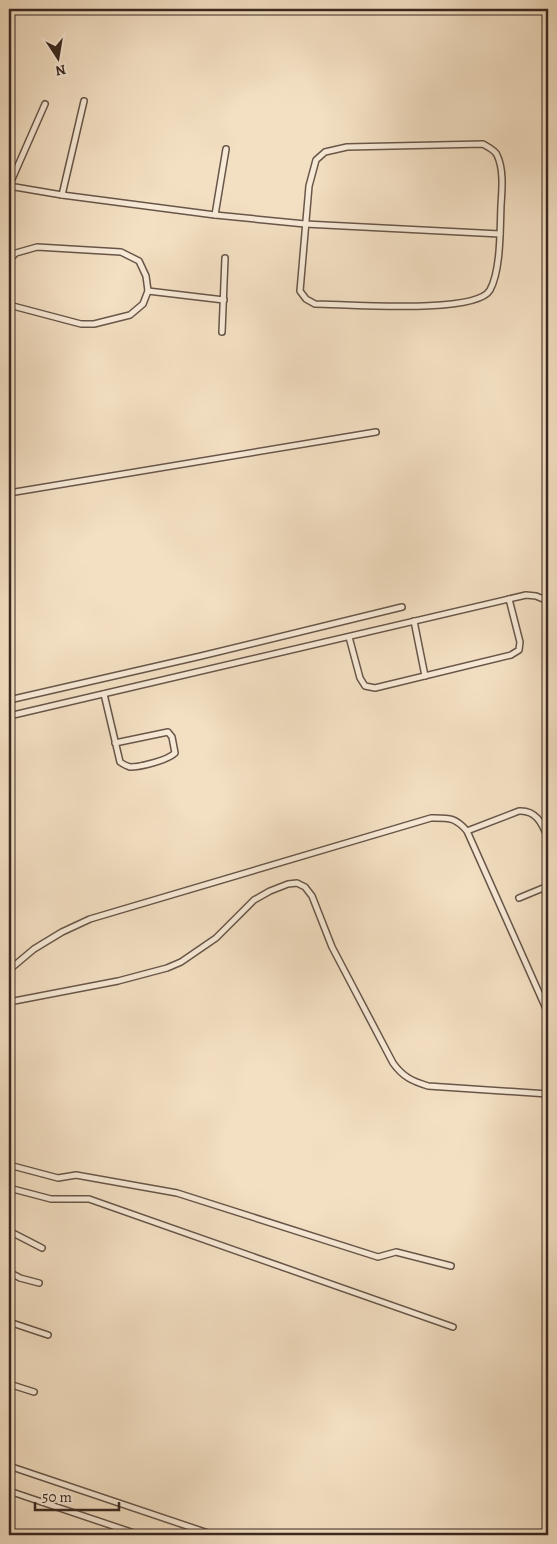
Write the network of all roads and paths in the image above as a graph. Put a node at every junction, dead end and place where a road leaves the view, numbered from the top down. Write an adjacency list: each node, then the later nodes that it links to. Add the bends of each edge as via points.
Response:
1 (84, 100): 4 (lane)
2 (45, 104): 4 (lane, via 9,186)
3 (226, 149): 5 (lane)
4 (62, 195): 5 (lane)
5 (215, 215): 6 (lane)
6 (305, 224): 7 (lane); 7 (lane, via 300,290 315,304 436,307 472,302 488,293 496,277); 7 (lane, via 316,160 325,152 347,147 483,144 498,156 501,172)
7 (500, 234)
8 (225, 258): 11 (lane)
9 (9, 260): 10 (lane, via 16,253 37,247 121,252 139,261)
10 (148, 291): 11 (lane); 12 (lane, via 142,304 130,315 94,324 81,324)
11 (224, 300): 13 (lane)
12 (9, 305)
13 (222, 332)
14 (376, 432): 15 (lane)
15 (9, 493)
16 (509, 599): 17 (lane, via 526,595); 19 (lane); 21 (lane, via 520,642 519,650 511,655)
17 (548, 601)
18 (402, 608): 23 (lane)
19 (414, 621): 20 (lane); 21 (lane)
20 (349, 636): 21 (lane, via 365,686 375,688); 22 (lane)
21 (425, 676)
22 (104, 694): 24 (lane); 25 (lane)
23 (9, 700)
24 (9, 716)
25 (115, 743): 25 (lane, via 120,762 125,766 170,758 175,753 168,732)
26 (467, 831): 27 (lane, via 526,810 534,813); 30 (lane, via 459,821 431,818 90,919 34,949); 32 (lane)
27 (548, 838)
28 (548, 886): 29 (lane)
29 (519, 898)
30 (9, 970)
31 (9, 1002): 33 (lane, via 167,968 216,938 254,900 297,883 312,896 332,946 401,1074 428,1086)
32 (548, 1013)
33 (548, 1094)
34 (9, 1165): 38 (lane, via 58,1178 76,1175 177,1193 378,1257 396,1252)
35 (9, 1188): 42 (lane, via 50,1200 89,1199 106,1204)
36 (9, 1231): 37 (lane)
37 (42, 1248)
38 (451, 1266)
39 (9, 1272): 40 (lane)
40 (39, 1283)
41 (9, 1322): 43 (lane)
42 (453, 1327)
43 (48, 1334)
44 (9, 1384): 45 (lane)
45 (34, 1392)
46 (9, 1466): 49 (lane)
47 (9, 1491): 48 (lane)
48 (140, 1535)
49 (214, 1535)

